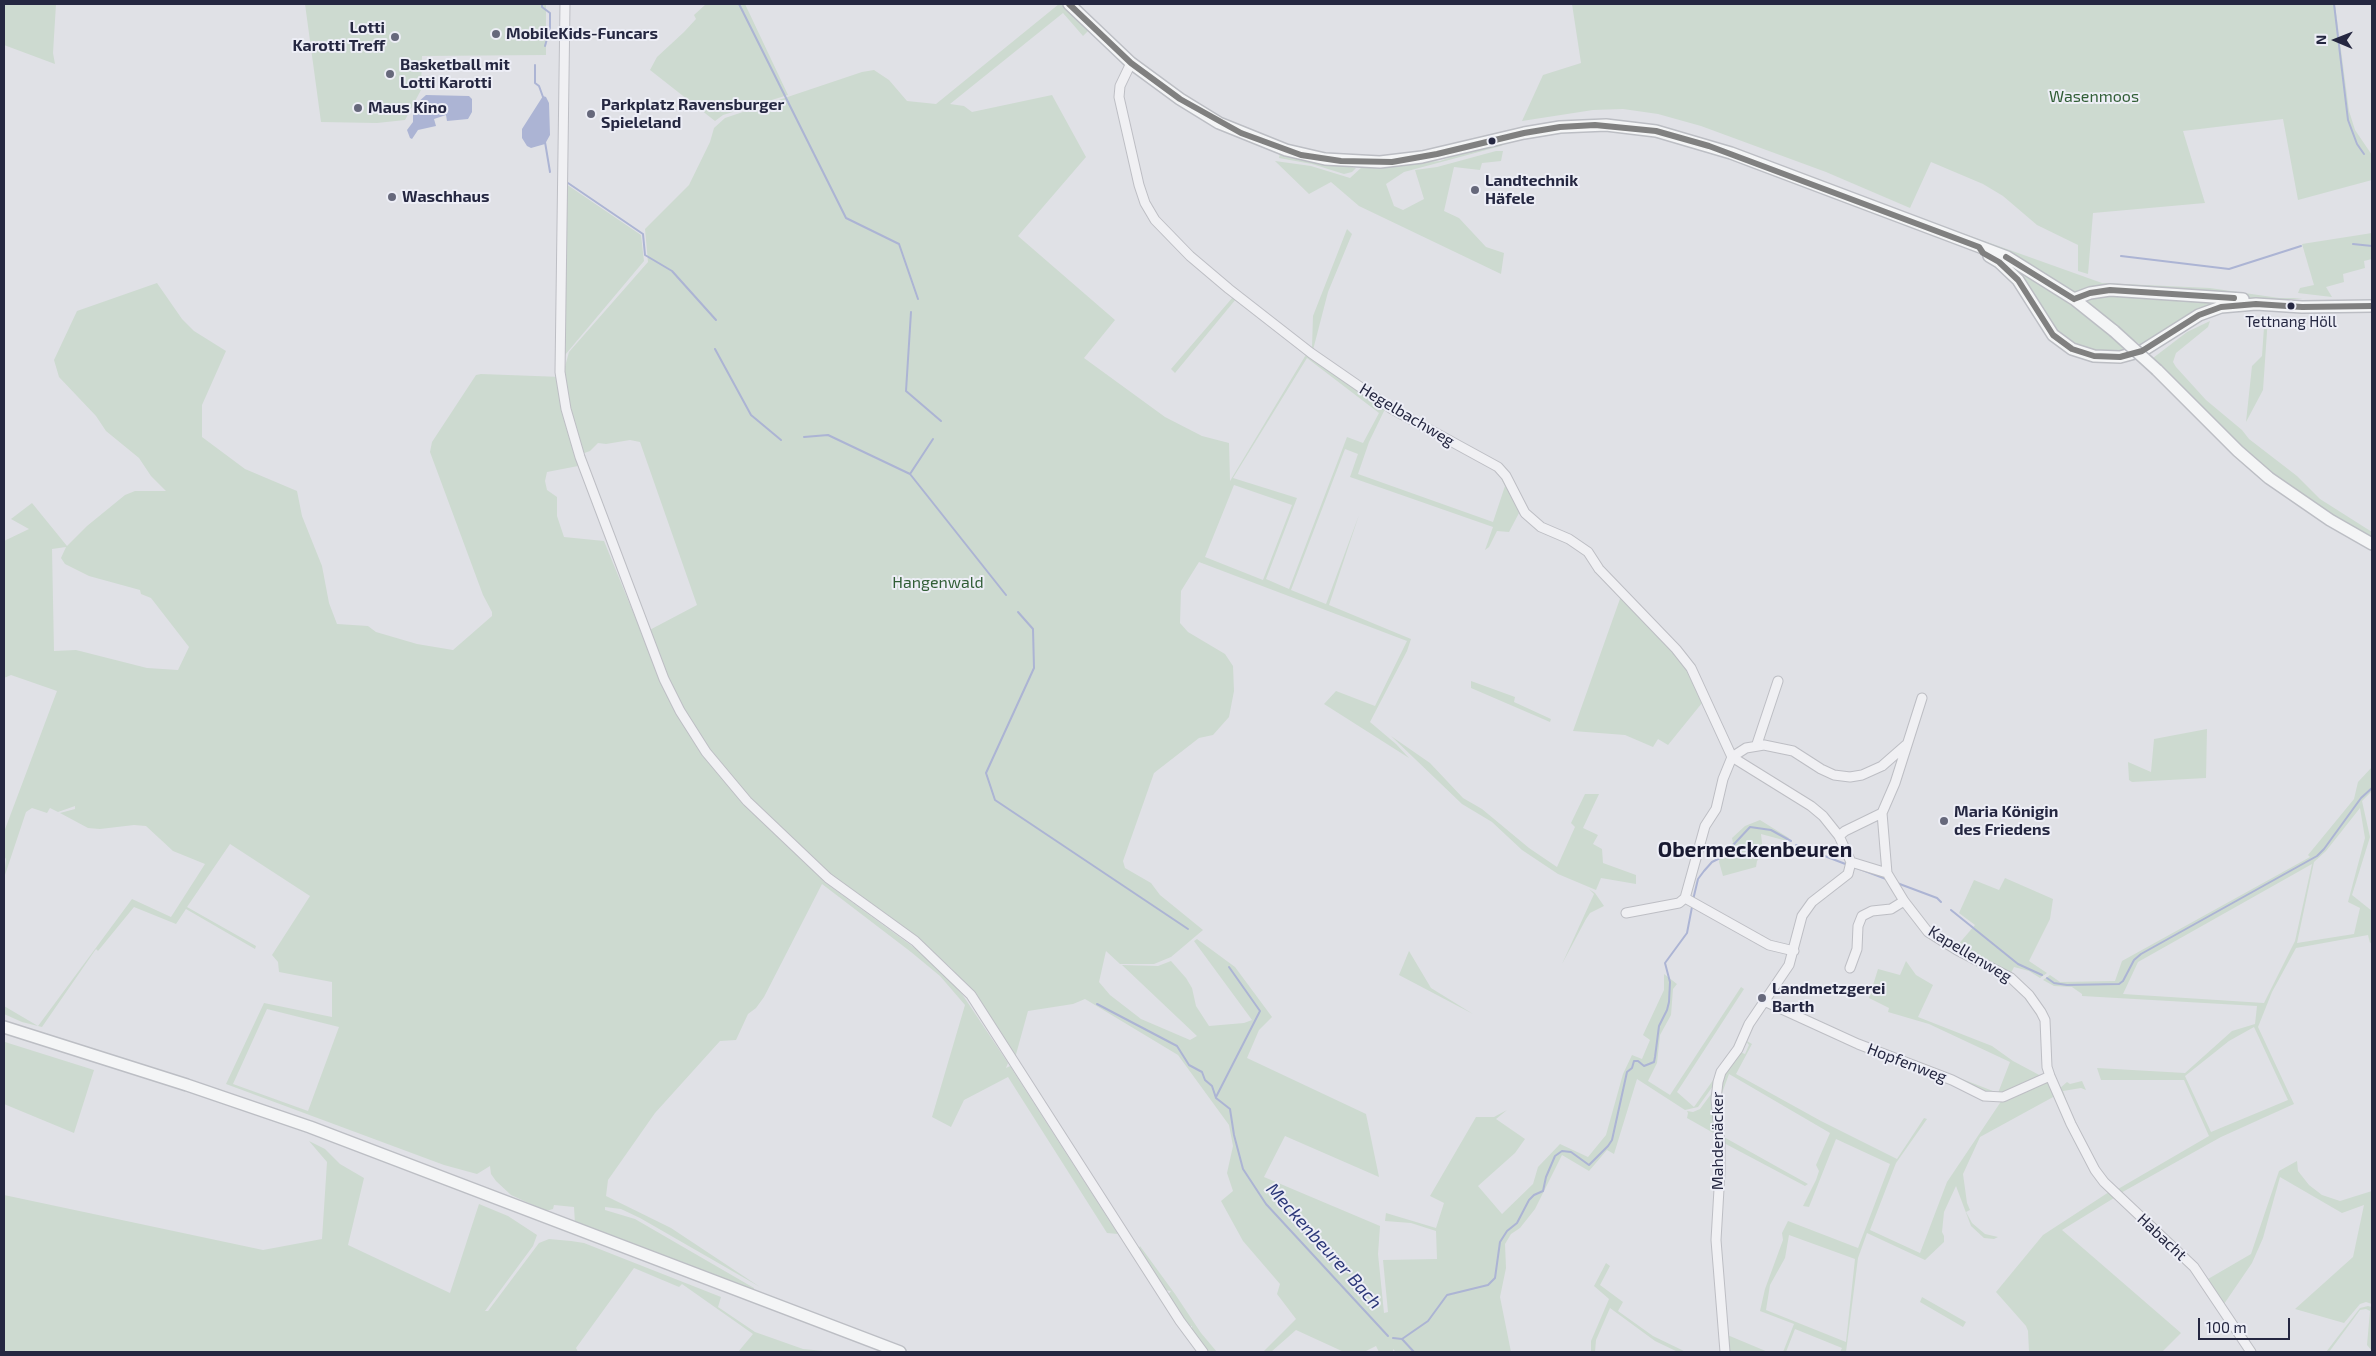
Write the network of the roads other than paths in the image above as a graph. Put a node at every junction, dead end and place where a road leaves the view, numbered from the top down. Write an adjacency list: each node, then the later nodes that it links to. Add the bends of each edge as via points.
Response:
1 (565, 4): 28 (street, via 560,372 566,409 580,457 668,687 706,752 747,801 828,878 915,941 971,994)
2 (1069, 4): 3 (main road)
3 (1131, 63): 4 (main road, via 1219,123 1301,154 1352,162 1392,162 1547,129 1595,125 1632,128 1709,146); 13 (street, Hegelbachweg, via 1120,86 1119,97 1139,185 1155,220 1190,256 1311,353 1392,409 1498,467 1525,513 1541,527 1588,552 1612,583 1676,649 1691,668)
4 (1979, 247): 5 (main road, via 2028,269); 6 (main road, via 2018,280 2053,335 2072,349 2094,356 2120,357 2137,353 2207,311)
5 (2074, 299): 6 (main road, via 2110,290 2220,297); 8 (main road, bridge, via 2157,370 2258,469 2298,499)
6 (2256, 304): 7 (main road, via 2302,308)
7 (2372, 306)
8 (2372, 544)
9 (1778, 681): 11 (street)
10 (1922, 698): 12 (street, Kapellenweg)
11 (1757, 744): 12 (street, via 1793,751 1821,769 1842,777 1870,772); 13 (street)
12 (1906, 744): 14 (street, Kapellenweg)
13 (1732, 757): 15 (street, via 1811,806); 18 (street, via 1716,809 1705,826)
14 (1882, 813): 15 (street); 17 (street, Kapellenweg)
15 (1839, 836): 16 (street)
16 (1851, 865): 17 (street); 21 (street, Mahdenäcker, via 1844,878 1812,902 1802,916)
17 (1890, 878): 19 (street, Kapellenweg)
18 (1690, 901): 20 (street); 21 (street, via 1769,945)
19 (1904, 901): 22 (street, via 1891,909 1872,911 1862,916 1858,926 1857,950); 25 (street, Kapellenweg, via 1928,932 2011,978 2029,995 2045,1020)
20 (1626, 913)
21 (1794, 951): 23 (street, Mahdenäcker, via 1789,965)
22 (1850, 968)
23 (1764, 1001): 25 (street, Hopfenweg, via 1783,1012 1984,1096 2003,1097); 29 (street, Mahdenäcker, via 1748,1024 1738,1049 1721,1072 1717,1089 1720,1143 1716,1240)
24 (4, 1027): 27 (main road, via 265,1111)
25 (2050, 1076): 26 (street, Kapellenweg)
26 (2071, 1124): 30 (street, Habacht, via 2104,1182 2194,1267)
27 (900, 1352)
28 (1203, 1352)
29 (1725, 1352)
30 (2251, 1352)

